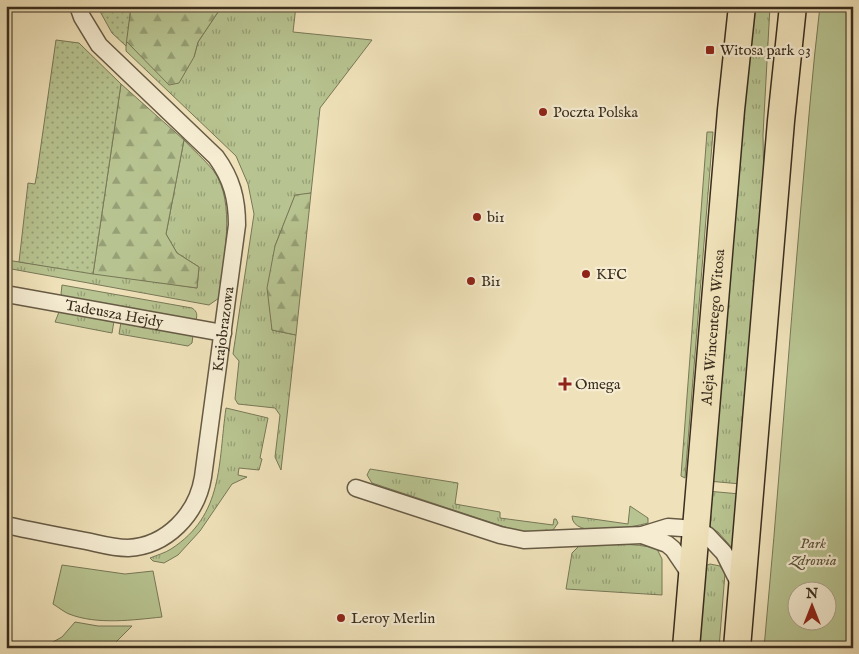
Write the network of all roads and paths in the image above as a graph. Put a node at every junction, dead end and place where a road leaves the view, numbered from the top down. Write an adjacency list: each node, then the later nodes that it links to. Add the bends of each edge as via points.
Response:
1 (78, 6): 5 (street, Krajobrazowa, via 98,45 216,157 235,192 237,225)
2 (742, 6): 8 (main road, Aleja Wincentego Witosa)
3 (793, 6): 11 (main road)
4 (6, 294): 5 (street, Tadeusza Hejdy)
5 (223, 333): 7 (street, Krajobrazowa, via 201,489 196,503 181,524 168,534 130,548)
6 (356, 488): 9 (street, via 524,540)
7 (6, 525)
8 (696, 529): 9 (street, via 668,527); 10 (main road, Aleja Wincentego Witosa); 11 (street, via 707,535 724,553)
9 (642, 535): 10 (street, via 667,544)
10 (692, 577): 12 (main road, Aleja Wincentego Witosa)
11 (742, 591): 13 (main road)
12 (686, 648)
13 (737, 648)

